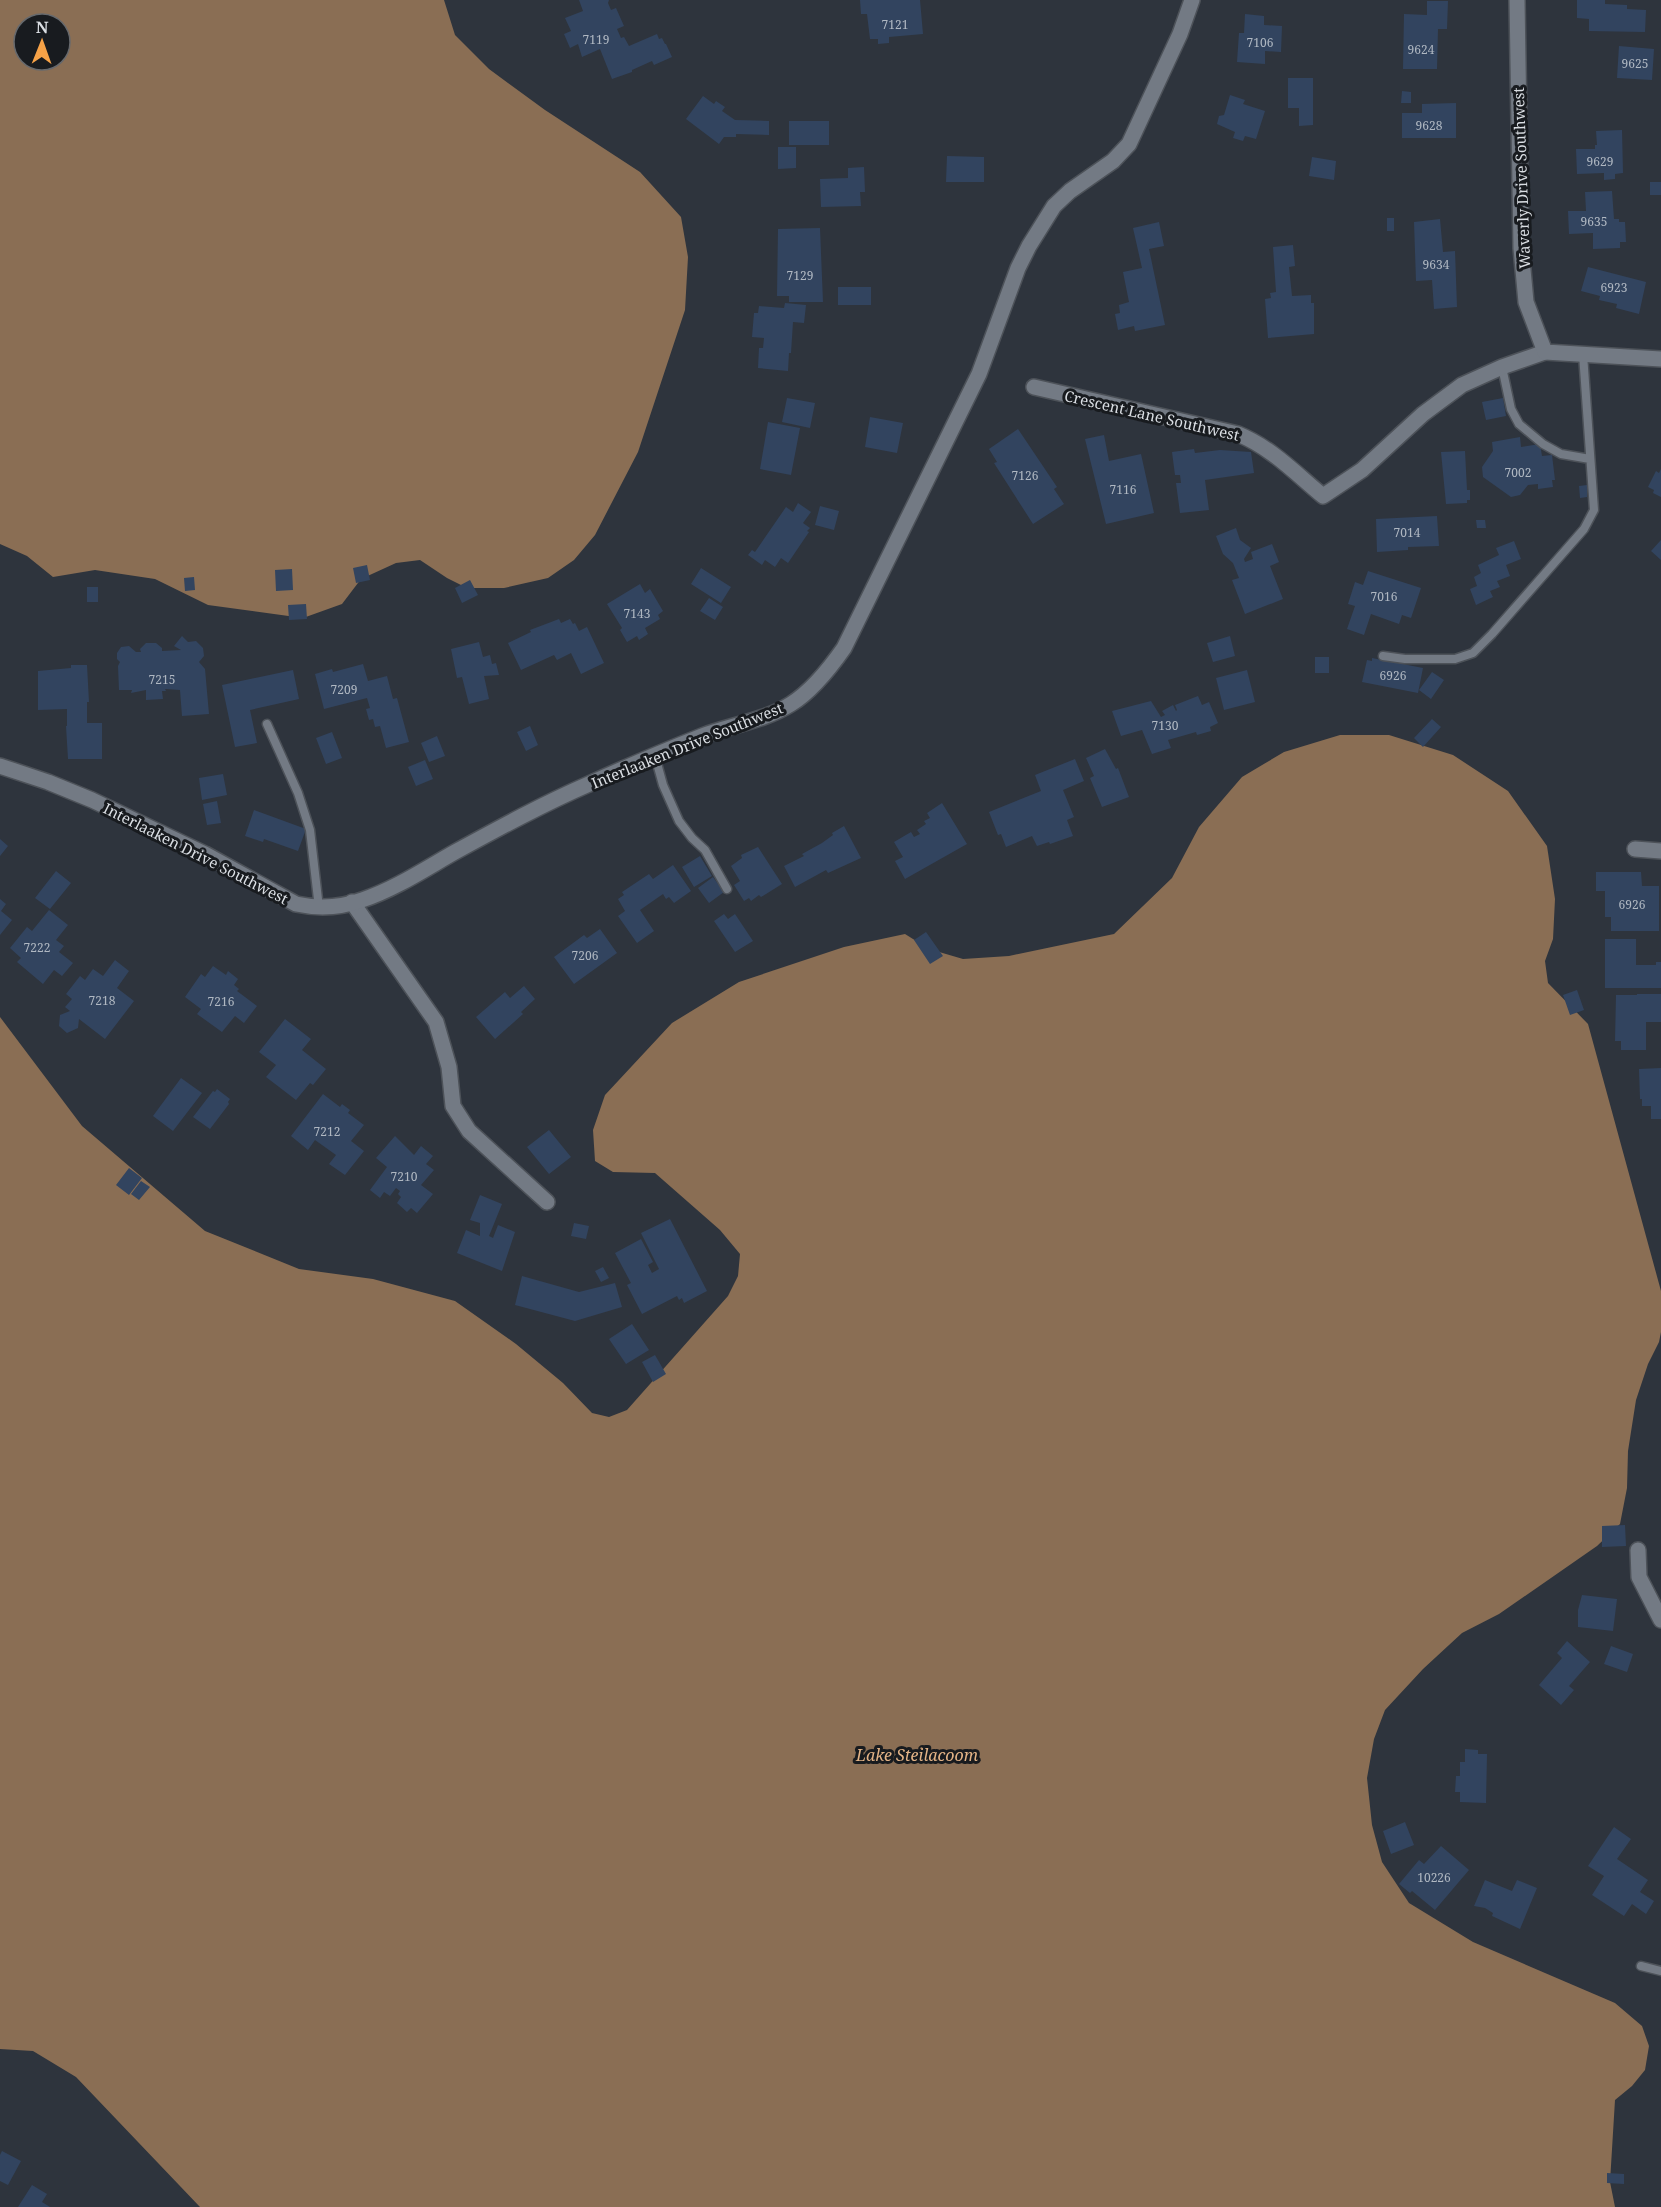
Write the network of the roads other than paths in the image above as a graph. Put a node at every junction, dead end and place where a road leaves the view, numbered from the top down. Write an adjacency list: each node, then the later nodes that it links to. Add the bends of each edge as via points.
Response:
1 (1192, 0): 11 (street, Interlaaken Drive Southwest, via 1129,144 1113,161 1053,206 1029,246 979,374 844,648 830,668 793,702 772,714)
2 (1516, 0): 3 (street, Waverly Drive Southwest, via 1521,248 1526,302)
3 (1545, 352): 4 (street); 6 (street)
4 (1583, 354): 5 (street); 8 (lane)
5 (1661, 359)
6 (1502, 367): 7 (street, Crescent Lane Southwest, via 1462,385 1423,414 1362,470 1323,496 1290,465 1258,442 1238,434); 8 (lane, via 1511,409 1519,424 1561,454)
7 (1034, 387)
8 (1590, 459): 9 (lane, via 1594,510 1590,520 1473,653 1455,659)
9 (1383, 656)
10 (267, 724): 17 (lane, via 310,830)
11 (655, 756): 15 (lane, via 679,821 705,850); 16 (street, Interlaaken Drive Southwest, via 588,784 398,884)
12 (0, 766): 17 (street, Interlaaken Drive Southwest, via 92,800 296,904)
13 (1635, 849): 14 (street)
14 (1661, 852)
15 (727, 889)
16 (352, 903): 17 (street, Interlaaken Drive Southwest); 18 (street, via 436,1022 453,1106 470,1131)
17 (319, 908)
18 (547, 1202)
19 (1638, 1551): 20 (street, via 1639,1576)
20 (1661, 1620)
21 (1641, 1966): 22 (lane)
22 (1661, 1971)

